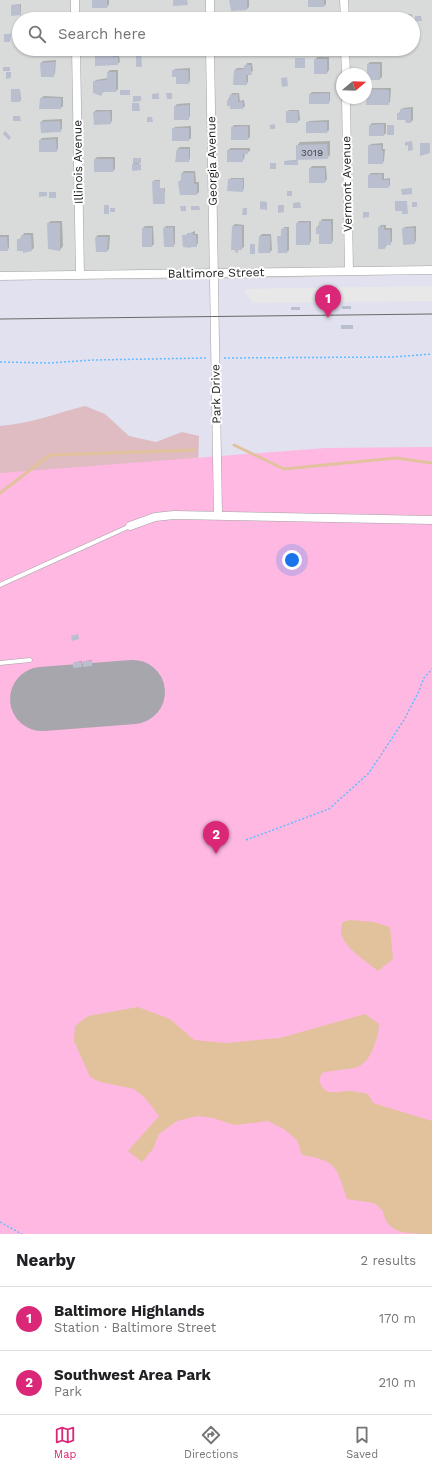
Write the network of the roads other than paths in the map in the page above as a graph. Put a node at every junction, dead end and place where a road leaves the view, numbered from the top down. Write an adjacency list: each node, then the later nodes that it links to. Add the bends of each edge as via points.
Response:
1 (75, 0): 4 (street)
2 (210, 0): 5 (street)
3 (344, 0): 6 (street)
4 (75, 12)
5 (210, 12)
6 (345, 12)
7 (76, 56): 15 (street, Illinois Avenue)
8 (210, 56): 14 (street, Georgia Avenue)
9 (345, 56): 10 (street)
10 (346, 68)
11 (346, 104): 13 (street, Vermont Avenue)
12 (432, 270): 13 (street, Baltimore Street)
13 (349, 271): 14 (street, Baltimore Street)
14 (214, 273): 15 (street, Baltimore Street); 17 (street, Park Drive)
15 (80, 275): 16 (street, Baltimore Street)
16 (0, 276)
17 (218, 515): 18 (street); 19 (street, via 155,517)
18 (432, 520)
19 (130, 526): 20 (lane)
20 (0, 585)
21 (30, 660): 22 (lane)
22 (0, 663)

